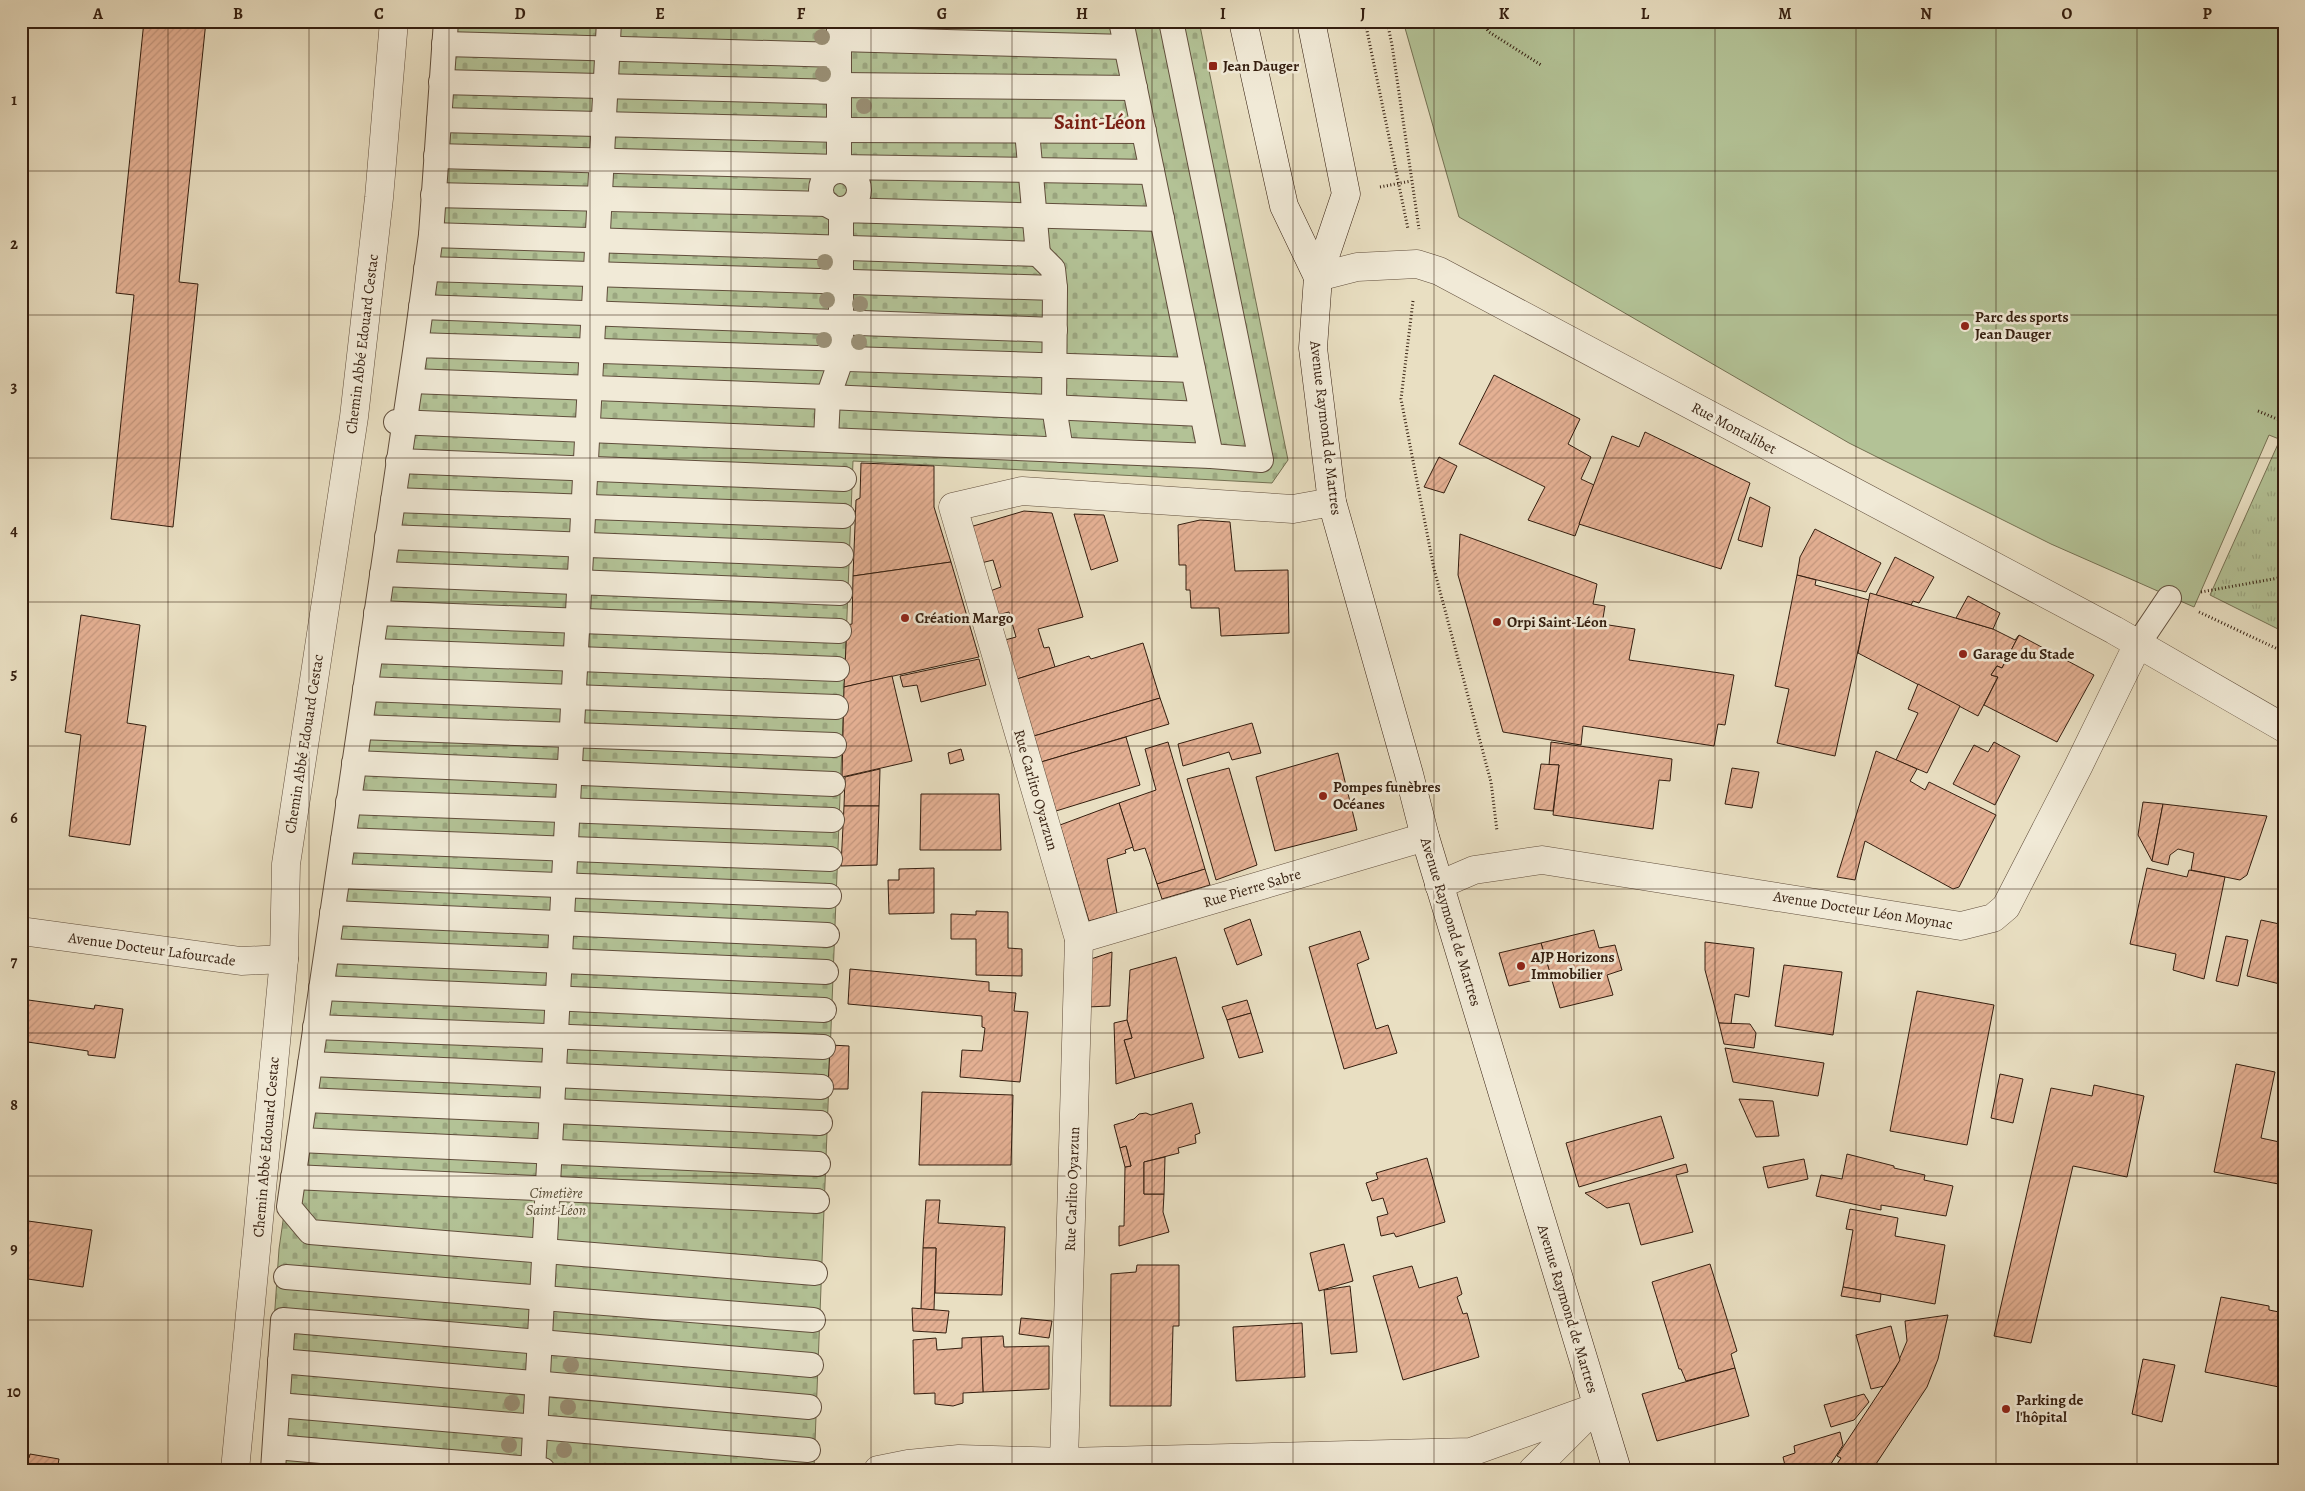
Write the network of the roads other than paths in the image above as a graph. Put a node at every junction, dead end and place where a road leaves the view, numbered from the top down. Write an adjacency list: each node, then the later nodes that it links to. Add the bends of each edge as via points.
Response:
1 (394, 21): 106 (street, Chemin Abbé Edouard Cestac, via 379,198 354,416 286,864)
2 (609, 21): 10 (lane)
3 (1121, 21): 9 (lane)
4 (1171, 21): 57 (lane, via 1261,460)
5 (1243, 21): 36 (street, Avenue Raymond de Martres, via 1284,206)
6 (1311, 21): 36 (street, Avenue Raymond de Martres, via 1346,194)
7 (445, 32): 10 (lane); 11 (lane)
8 (839, 38): 9 (lane); 10 (lane); 13 (lane)
9 (1126, 47): 14 (lane)
10 (607, 48): 12 (lane)
11 (441, 82): 12 (lane); 15 (lane)
12 (605, 86): 13 (lane); 16 (lane)
13 (839, 88): 14 (lane); 17 (lane)
14 (1135, 88): 19 (lane)
15 (439, 120): 16 (lane); 20 (lane)
16 (603, 124): 17 (lane); 21 (lane)
17 (839, 130): 18 (lane); 22 (lane)
18 (1027, 131): 19 (lane); 23 (lane)
19 (1144, 131): 24 (lane)
20 (436, 156): 21 (lane); 25 (lane)
21 (601, 160): 22 (lane); 26 (lane)
22 (839, 169): 23 (lane); 27 (lane, via 849,173 860,189 857,200 850,206)
23 (1031, 171): 24 (lane); 28 (lane)
24 (1152, 172): 29 (lane)
25 (434, 195): 26 (lane); 30 (lane)
26 (599, 199): 27 (lane); 31 (lane)
27 (834, 207): 28 (lane); 32 (lane)
28 (1034, 215): 29 (lane); 33 (lane)
29 (1162, 219): 47 (lane)
30 (431, 235): 31 (lane); 34 (lane)
31 (596, 240): 32 (lane); 35 (lane)
32 (841, 247): 33 (lane); 37 (lane)
33 (1038, 254): 38 (lane, via 1053,269)
34 (426, 270): 35 (lane); 39 (lane)
35 (594, 274): 37 (lane); 40 (lane)
36 (1318, 277): 62 (street, Avenue Raymond de Martres, via 1313,348); 75 (street, Rue Montalibet, via 1357,267 1417,264 1439,271)
37 (840, 282): 38 (lane); 41 (lane)
38 (1055, 288): 42 (lane)
39 (421, 307): 40 (lane); 43 (lane)
40 (592, 314): 41 (lane); 44 (lane)
41 (841, 322): 42 (lane); 45 (lane)
42 (1055, 330): 46 (lane)
43 (416, 345): 44 (lane); 48 (lane)
44 (590, 351): 45 (lane); 49 (lane)
45 (841, 360): 46 (lane); 50 (lane)
46 (1054, 366): 47 (lane); 51 (lane)
47 (1193, 370): 52 (lane)
48 (410, 381): 49 (lane); 53 (lane)
49 (588, 388): 50 (lane); 54 (lane)
50 (828, 397): 51 (lane); 55 (lane)
51 (1054, 407): 52 (lane); 56 (lane)
52 (1202, 414): 57 (lane)
53 (400, 422): 54 (lane); 58 (lane)
54 (586, 429): 55 (lane); 59 (lane)
55 (826, 440): 56 (lane)
56 (1061, 450): 57 (lane)
57 (1211, 456)
58 (398, 461): 59 (lane); 61 (lane)
59 (584, 468): 60 (lane); 63 (lane)
60 (844, 479)
61 (393, 500): 63 (lane); 65 (lane)
62 (1332, 502): 92 (street, Avenue Raymond de Martres); 104 (street, Rue Carlito Oyarzun, via 1293,508 1022,491 953,507)
63 (582, 507): 64 (lane); 66 (lane)
64 (843, 516)
65 (388, 536): 66 (lane); 68 (lane)
66 (580, 545): 67 (lane); 69 (lane)
67 (841, 555)
68 (382, 574): 69 (lane); 72 (lane)
69 (578, 583): 70 (lane); 73 (lane)
70 (840, 594)
71 (2169, 598): 75 (lane)
72 (376, 613): 73 (lane); 76 (lane)
73 (576, 621): 74 (lane); 77 (lane)
74 (838, 631)
75 (2138, 644): 83 (street); 97 (street, Avenue Docteur Léon Moynac, via 2006,908 1993,918 1961,926 1542,860 1474,870)
76 (370, 651): 77 (lane); 79 (lane)
77 (574, 659): 78 (lane); 80 (lane)
78 (837, 669)
79 (365, 689): 80 (lane); 82 (lane)
80 (573, 697): 81 (lane); 84 (lane)
81 (836, 707)
82 (360, 727): 84 (lane); 86 (lane)
83 (2284, 728)
84 (570, 735): 85 (lane); 87 (lane)
85 (834, 745)
86 (354, 763): 87 (lane); 89 (lane)
87 (569, 772): 88 (lane); 90 (lane)
88 (833, 784)
89 (348, 802): 90 (lane); 93 (lane)
90 (567, 810): 91 (lane); 94 (lane)
91 (832, 820)
92 (1425, 837): 97 (street, Avenue Raymond de Martres); 104 (street, Rue Pierre Sabre)
93 (343, 840): 94 (lane); 96 (lane)
94 (565, 848): 95 (lane); 98 (lane)
95 (830, 858)
96 (338, 876): 98 (lane); 100 (lane)
97 (1440, 885): 137 (street, Avenue Raymond de Martres)
98 (563, 886): 99 (lane); 101 (lane)
99 (829, 896)
100 (332, 913): 101 (lane); 105 (lane)
101 (561, 923): 103 (lane); 107 (lane)
102 (21, 930): 106 (street, Avenue Docteur Lafourcade, via 241,961)
103 (827, 935)
104 (1079, 939): 142 (street, Rue Carlito Oyarzun)
105 (326, 951): 107 (lane); 109 (lane)
106 (284, 960): 144 (street, Chemin Abbé Edouard Cestac)
107 (559, 961): 108 (lane); 110 (lane)
108 (826, 972)
109 (321, 988): 110 (lane); 112 (lane)
110 (557, 998): 111 (lane); 113 (lane)
111 (824, 1010)
112 (315, 1027): 113 (lane); 115 (lane)
113 (555, 1036): 114 (lane); 116 (lane)
114 (823, 1048)
115 (310, 1064): 116 (lane); 118 (lane)
116 (554, 1075): 117 (lane); 119 (lane)
117 (822, 1087)
118 (305, 1100): 119 (lane); 121 (lane)
119 (551, 1111): 120 (lane); 122 (lane)
120 (820, 1123)
121 (299, 1140): 122 (lane); 124 (lane)
122 (549, 1151): 123 (lane); 125 (lane)
123 (818, 1164)
124 (293, 1177): 125 (lane); 127 (lane, via 289,1207 310,1232)
125 (547, 1188): 126 (lane); 127 (lane)
126 (817, 1201)
127 (544, 1251): 128 (lane); 130 (lane)
128 (815, 1273)
129 (286, 1277): 130 (lane)
130 (542, 1298): 131 (lane); 132 (lane)
131 (812, 1320)
132 (540, 1341): 133 (lane, via 283,1320); 134 (lane); 135 (lane)
133 (280, 1361): 135 (lane); 136 (lane)
134 (811, 1365)
135 (538, 1384): 138 (lane); 139 (lane)
136 (278, 1405): 139 (lane); 141 (lane)
137 (1597, 1406): 142 (street, via 1471,1452); 146 (street); 147 (street, Avenue Raymond de Martres)
138 (809, 1407)
139 (535, 1427): 140 (lane); 143 (lane)
140 (808, 1450)
141 (274, 1458): 143 (lane)
142 (1064, 1462): 145 (street, via 960,1459)
143 (536, 1469)
144 (235, 1470)
145 (878, 1470)
146 (1533, 1470)
147 (1617, 1470)

